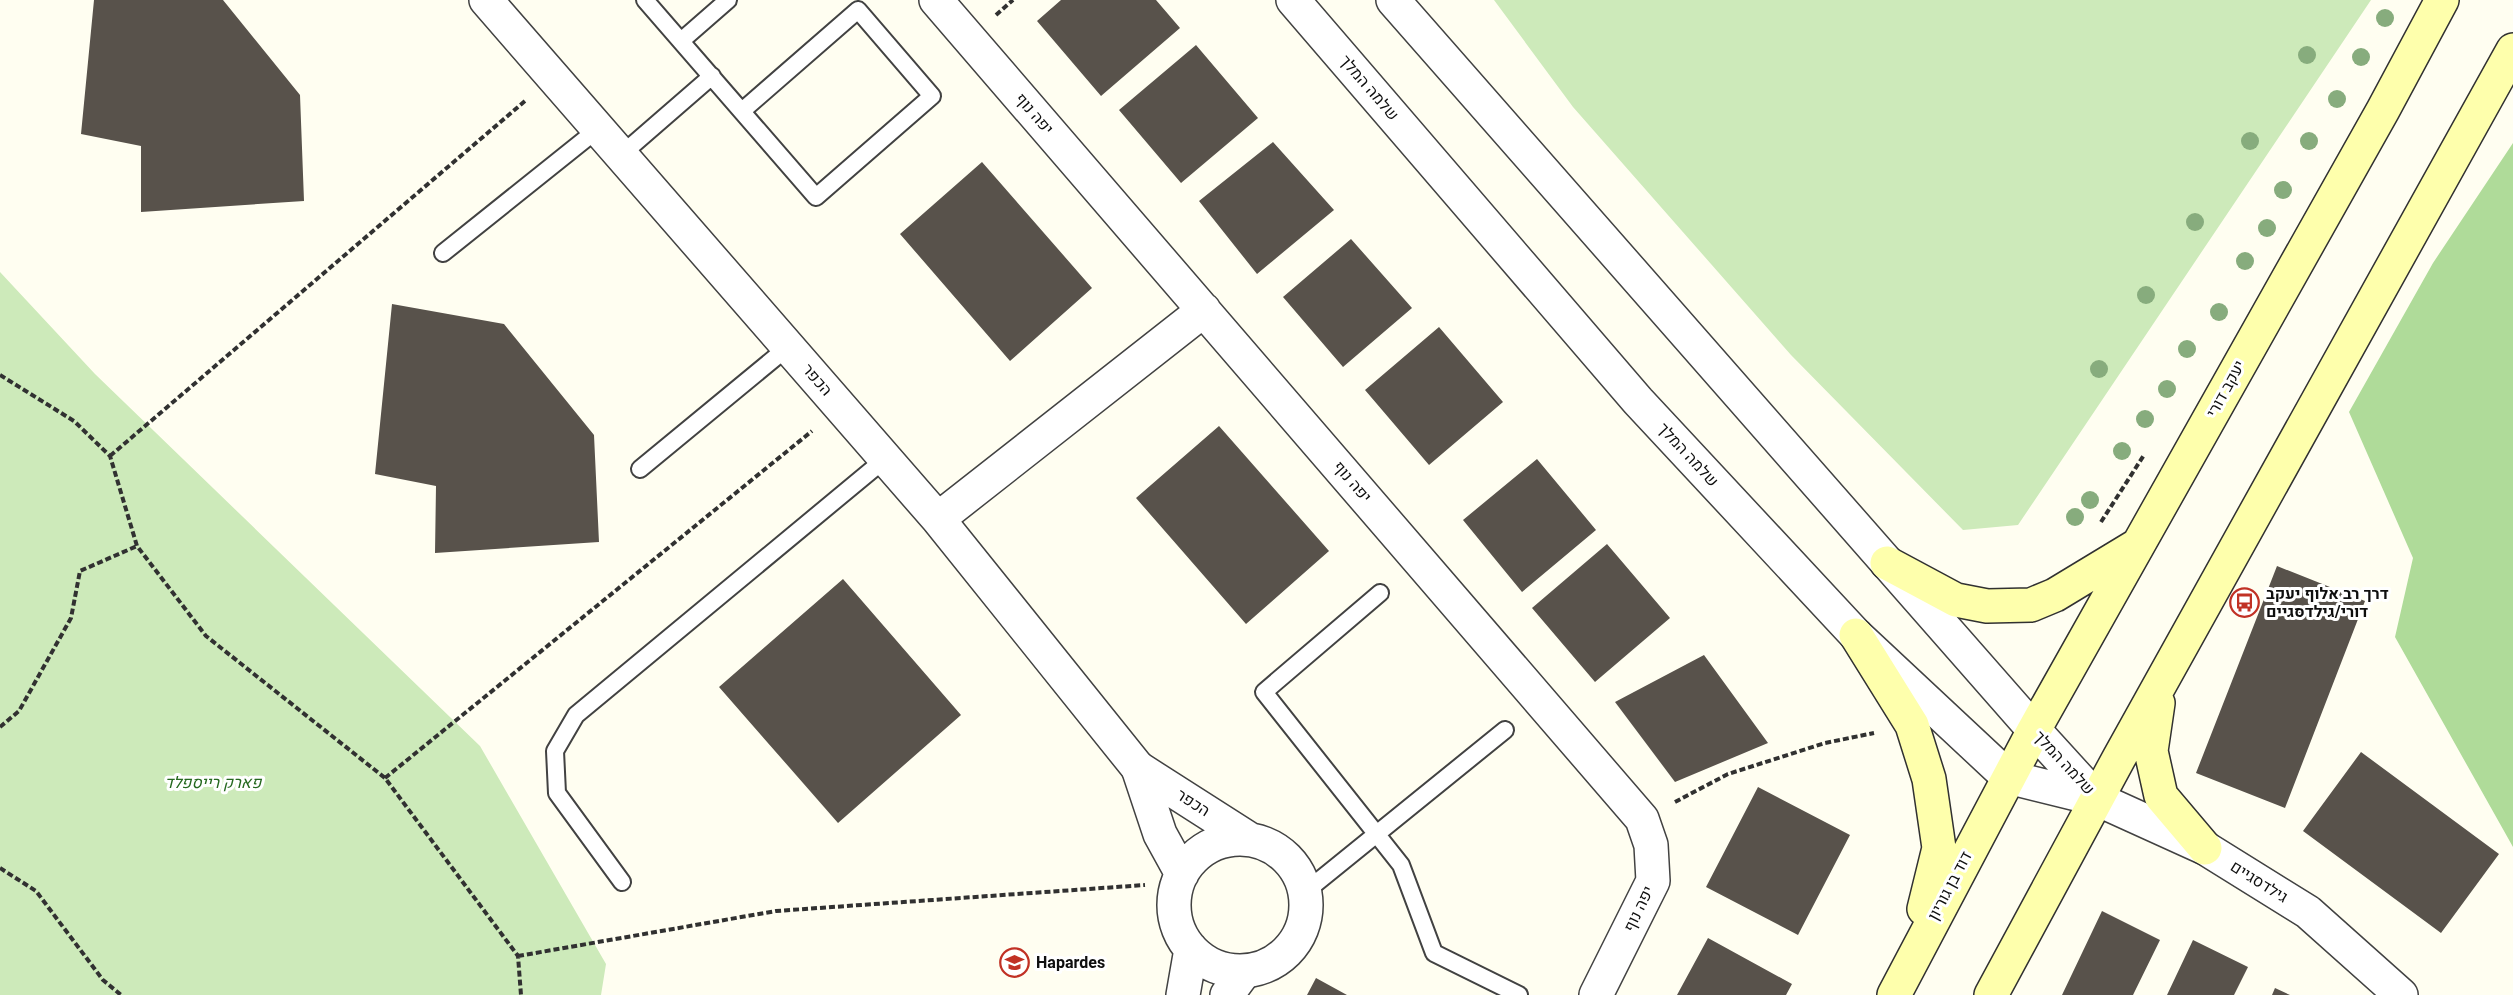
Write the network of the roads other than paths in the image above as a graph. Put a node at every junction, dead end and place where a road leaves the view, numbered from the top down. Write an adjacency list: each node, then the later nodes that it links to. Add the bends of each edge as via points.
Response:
1 (486, 0): 12 (street, הכפר)
2 (645, 0): 8 (lane)
3 (728, 0): 8 (lane)
4 (936, 0): 15 (street, יפה נוף)
5 (1293, 0): 23 (street, שלמה המלך, via 1638,401)
6 (1394, 0): 21 (street, שלמה המלך)
7 (2442, 0): 20 (main road, יעקב דורי)
8 (681, 41): 10 (lane)
9 (2513, 50): 24 (main road)
10 (712, 76): 11 (lane); 13 (lane)
11 (742, 111): 11 (lane, via 816,197 932,96 858,10)
12 (598, 129): 13 (street, הכפר); 14 (lane)
13 (621, 155): 16 (street, הכפר)
14 (443, 253)
15 (1204, 310): 19 (street); 41 (street, יפה נוף, via 1642,819 1651,845 1653,881)
16 (788, 347): 17 (street, הכפר); 18 (lane)
17 (885, 459): 19 (street, הכפר); 34 (lane, via 576,715 555,752 557,793)
18 (640, 469)
19 (938, 519): 27 (street, הכפר)
20 (2138, 545): 21 (main road, via 2055,595 2031,605 1987,606 1956,600); 26 (main road, יעקב דורי)
21 (1887, 563): 26 (street, שלמה המלך)
22 (1380, 593): 30 (lane, via 1264,692)
23 (1856, 635): 28 (street, שלמה המלך); 37 (main road, via 1912,725 1929,779 1939,848)
24 (2162, 681): 29 (main road); 32 (main road, via 2151,751 2161,796)
25 (1505, 730): 30 (lane)
26 (2034, 730): 28 (main road, יעקב דורי); 29 (street, שלמה המלך)
27 (1137, 768): 31 (street, הכפר); 33 (street, הכפר)
28 (2008, 777): 29 (street, שלמה המלך); 37 (main road, דוד בן גוריון)
29 (2097, 799): 32 (street, גילדסגיים); 43 (main road)
30 (1376, 833): 35 (lane); 40 (lane, via 1401,865 1434,953)
31 (1249, 839): 33 (street, via 1216,843 1200,852); 35 (street, via 1272,848 1291,863)
32 (2205, 848): 44 (street, גילדסגיים, via 2308,912)
33 (1180, 878): 36 (street, via 1173,909 1181,935)
34 (622, 882)
35 (1305, 892): 38 (street, via 1306,914 1299,936 1285,954)
36 (1191, 949): 38 (street, via 1222,969); 39 (street)
37 (1914, 954): 42 (main road, דוד בן גוריון)
38 (1235, 983)
39 (1183, 995)
40 (1519, 995)
41 (1596, 995)
42 (1894, 995)
43 (1991, 995)
44 (2401, 995)

